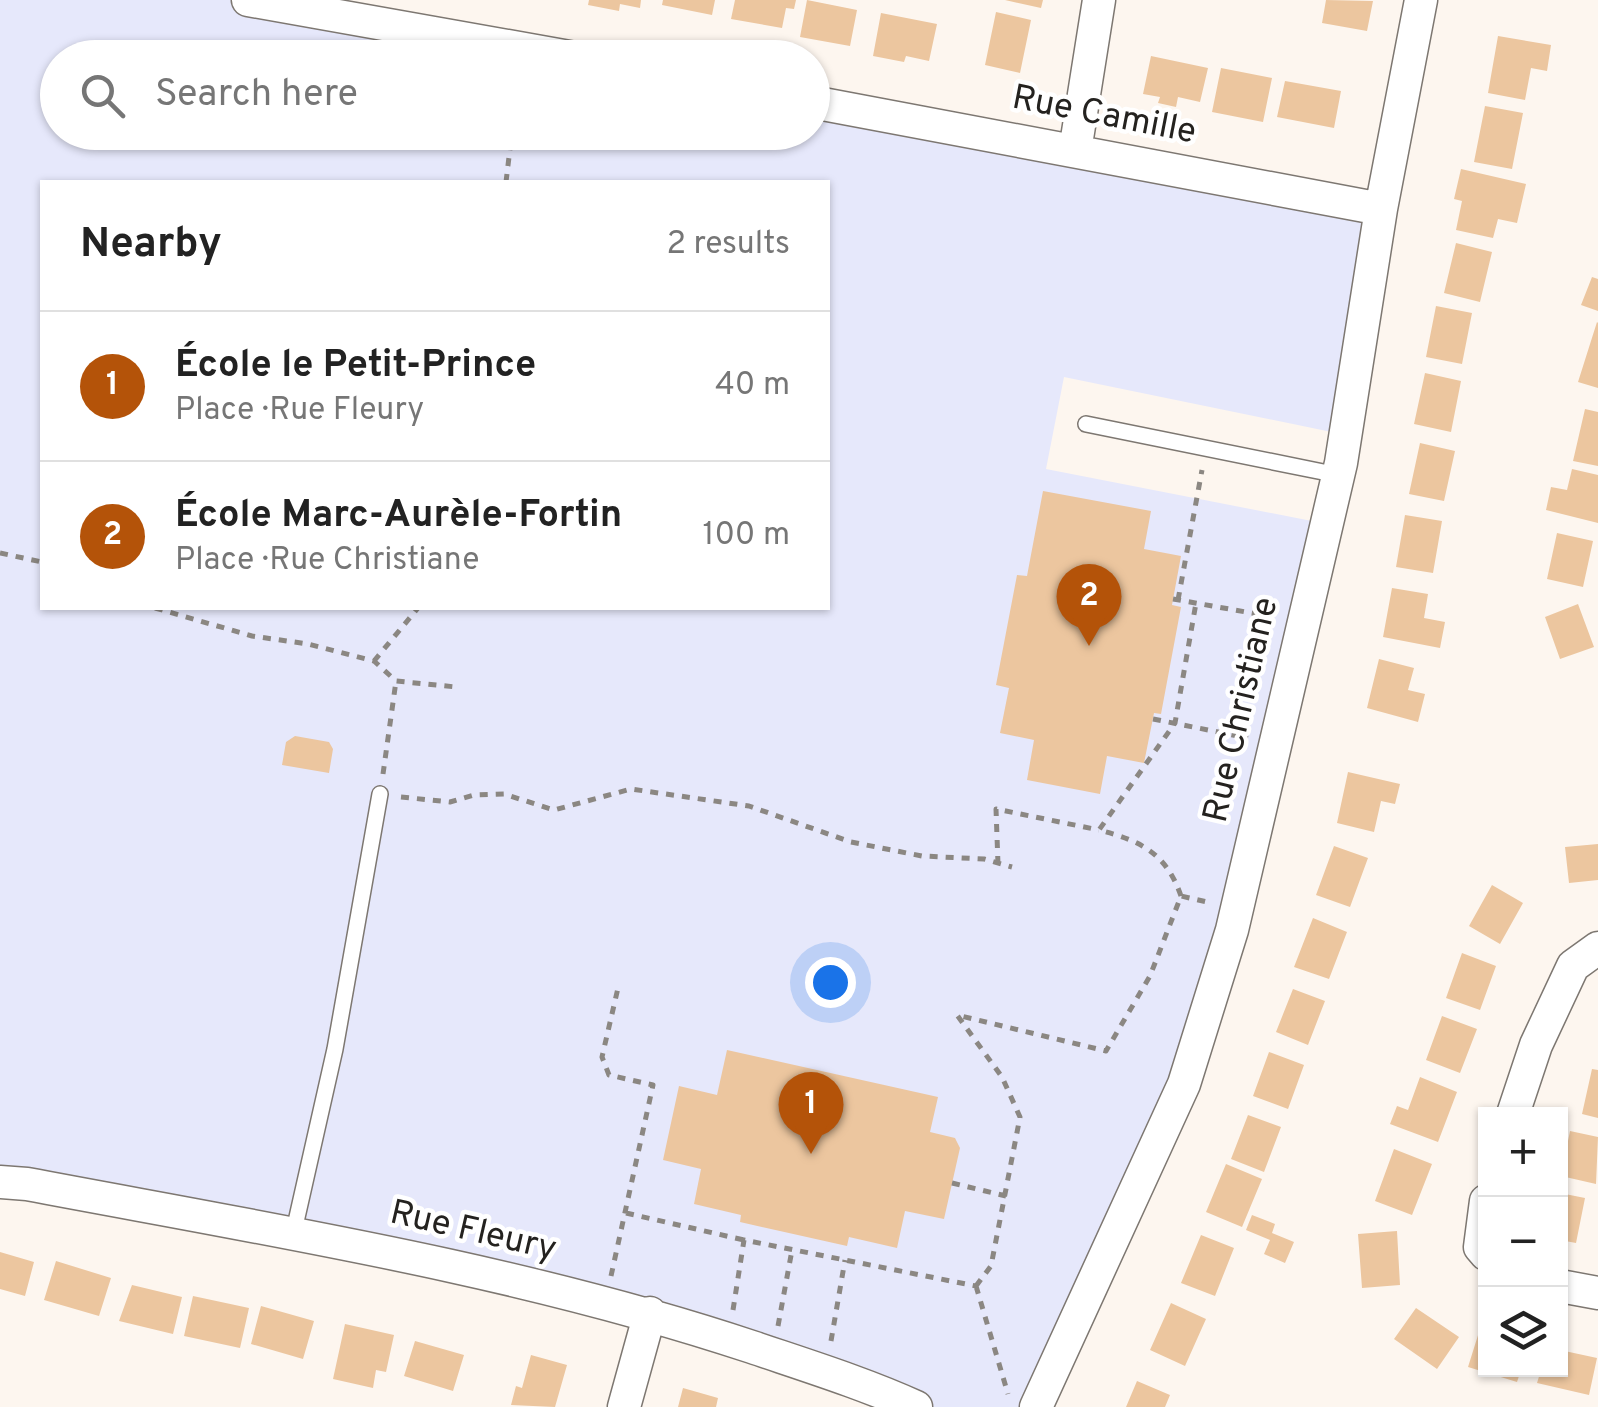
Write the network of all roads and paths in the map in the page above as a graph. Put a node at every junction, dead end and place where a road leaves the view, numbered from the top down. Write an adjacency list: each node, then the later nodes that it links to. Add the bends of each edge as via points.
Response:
1 (248, 0): 4 (street)
2 (1099, 0): 7 (street)
3 (1421, 0): 9 (street, Rue Christiane)
4 (474, 40)
5 (830, 105): 7 (street, Rue Camille)
6 (510, 150): 8 (path)
7 (1075, 151): 9 (street, Rue Camille)
8 (506, 180)
9 (1381, 209): 12 (street, Rue Christiane)
10 (1086, 424): 11 (lane)
11 (1206, 449): 12 (lane); 15 (path, via 1176,600)
12 (1338, 475): 18 (street, Rue Christiane)
13 (0, 553): 14 (path)
14 (40, 562)
15 (1196, 603): 18 (path); 23 (path)
16 (163, 610): 19 (path)
17 (416, 610): 19 (path)
18 (1304, 622): 24 (street, Rue Christiane)
19 (374, 661): 20 (path)
20 (396, 680): 21 (path); 25 (path)
21 (456, 686)
22 (1153, 720): 23 (path)
23 (1174, 724): 24 (path); 26 (path)
24 (1276, 743): 50 (street, Rue Christiane, via 1232,930 1184,1084)
25 (380, 794): 27 (path, via 450,802 504,794 554,810 630,789 748,806 851,842); 38 (lane)
26 (1099, 830): 27 (path, via 996,809); 29 (path, via 1142,844 1173,873)
27 (998, 864): 28 (path)
28 (1012, 867)
29 (1181, 896): 30 (path); 36 (path, via 1150,976 1106,1050 957,1014 1002,1077 1020,1117)
30 (1208, 902)
31 (1598, 948): 33 (street, via 1573,966)
32 (618, 988): 37 (path, via 602,1057 609,1075 652,1084)
33 (1514, 1107)
34 (0, 1182): 38 (street, Rue Fleury)
35 (952, 1182): 36 (path)
36 (1006, 1196): 42 (path, via 990,1266)
37 (626, 1213): 39 (path); 45 (path)
38 (294, 1235): 45 (street, Rue Fleury, via 475,1270)
39 (744, 1240): 40 (path); 47 (path)
40 (792, 1250): 41 (path); 48 (path)
41 (845, 1260): 42 (path); 49 (path)
42 (976, 1286): 50 (path)
43 (1565, 1287): 44 (street)
44 (1598, 1293)
45 (604, 1304): 46 (street, Rue Fleury)
46 (650, 1313): 47 (street, Rue Fleury); 51 (street)
47 (728, 1339): 48 (street, Rue Fleury)
48 (772, 1354): 49 (street, Rue Fleury)
49 (825, 1371): 52 (street, Rue Fleury)
50 (1023, 1403)
51 (624, 1407)
52 (916, 1407)

